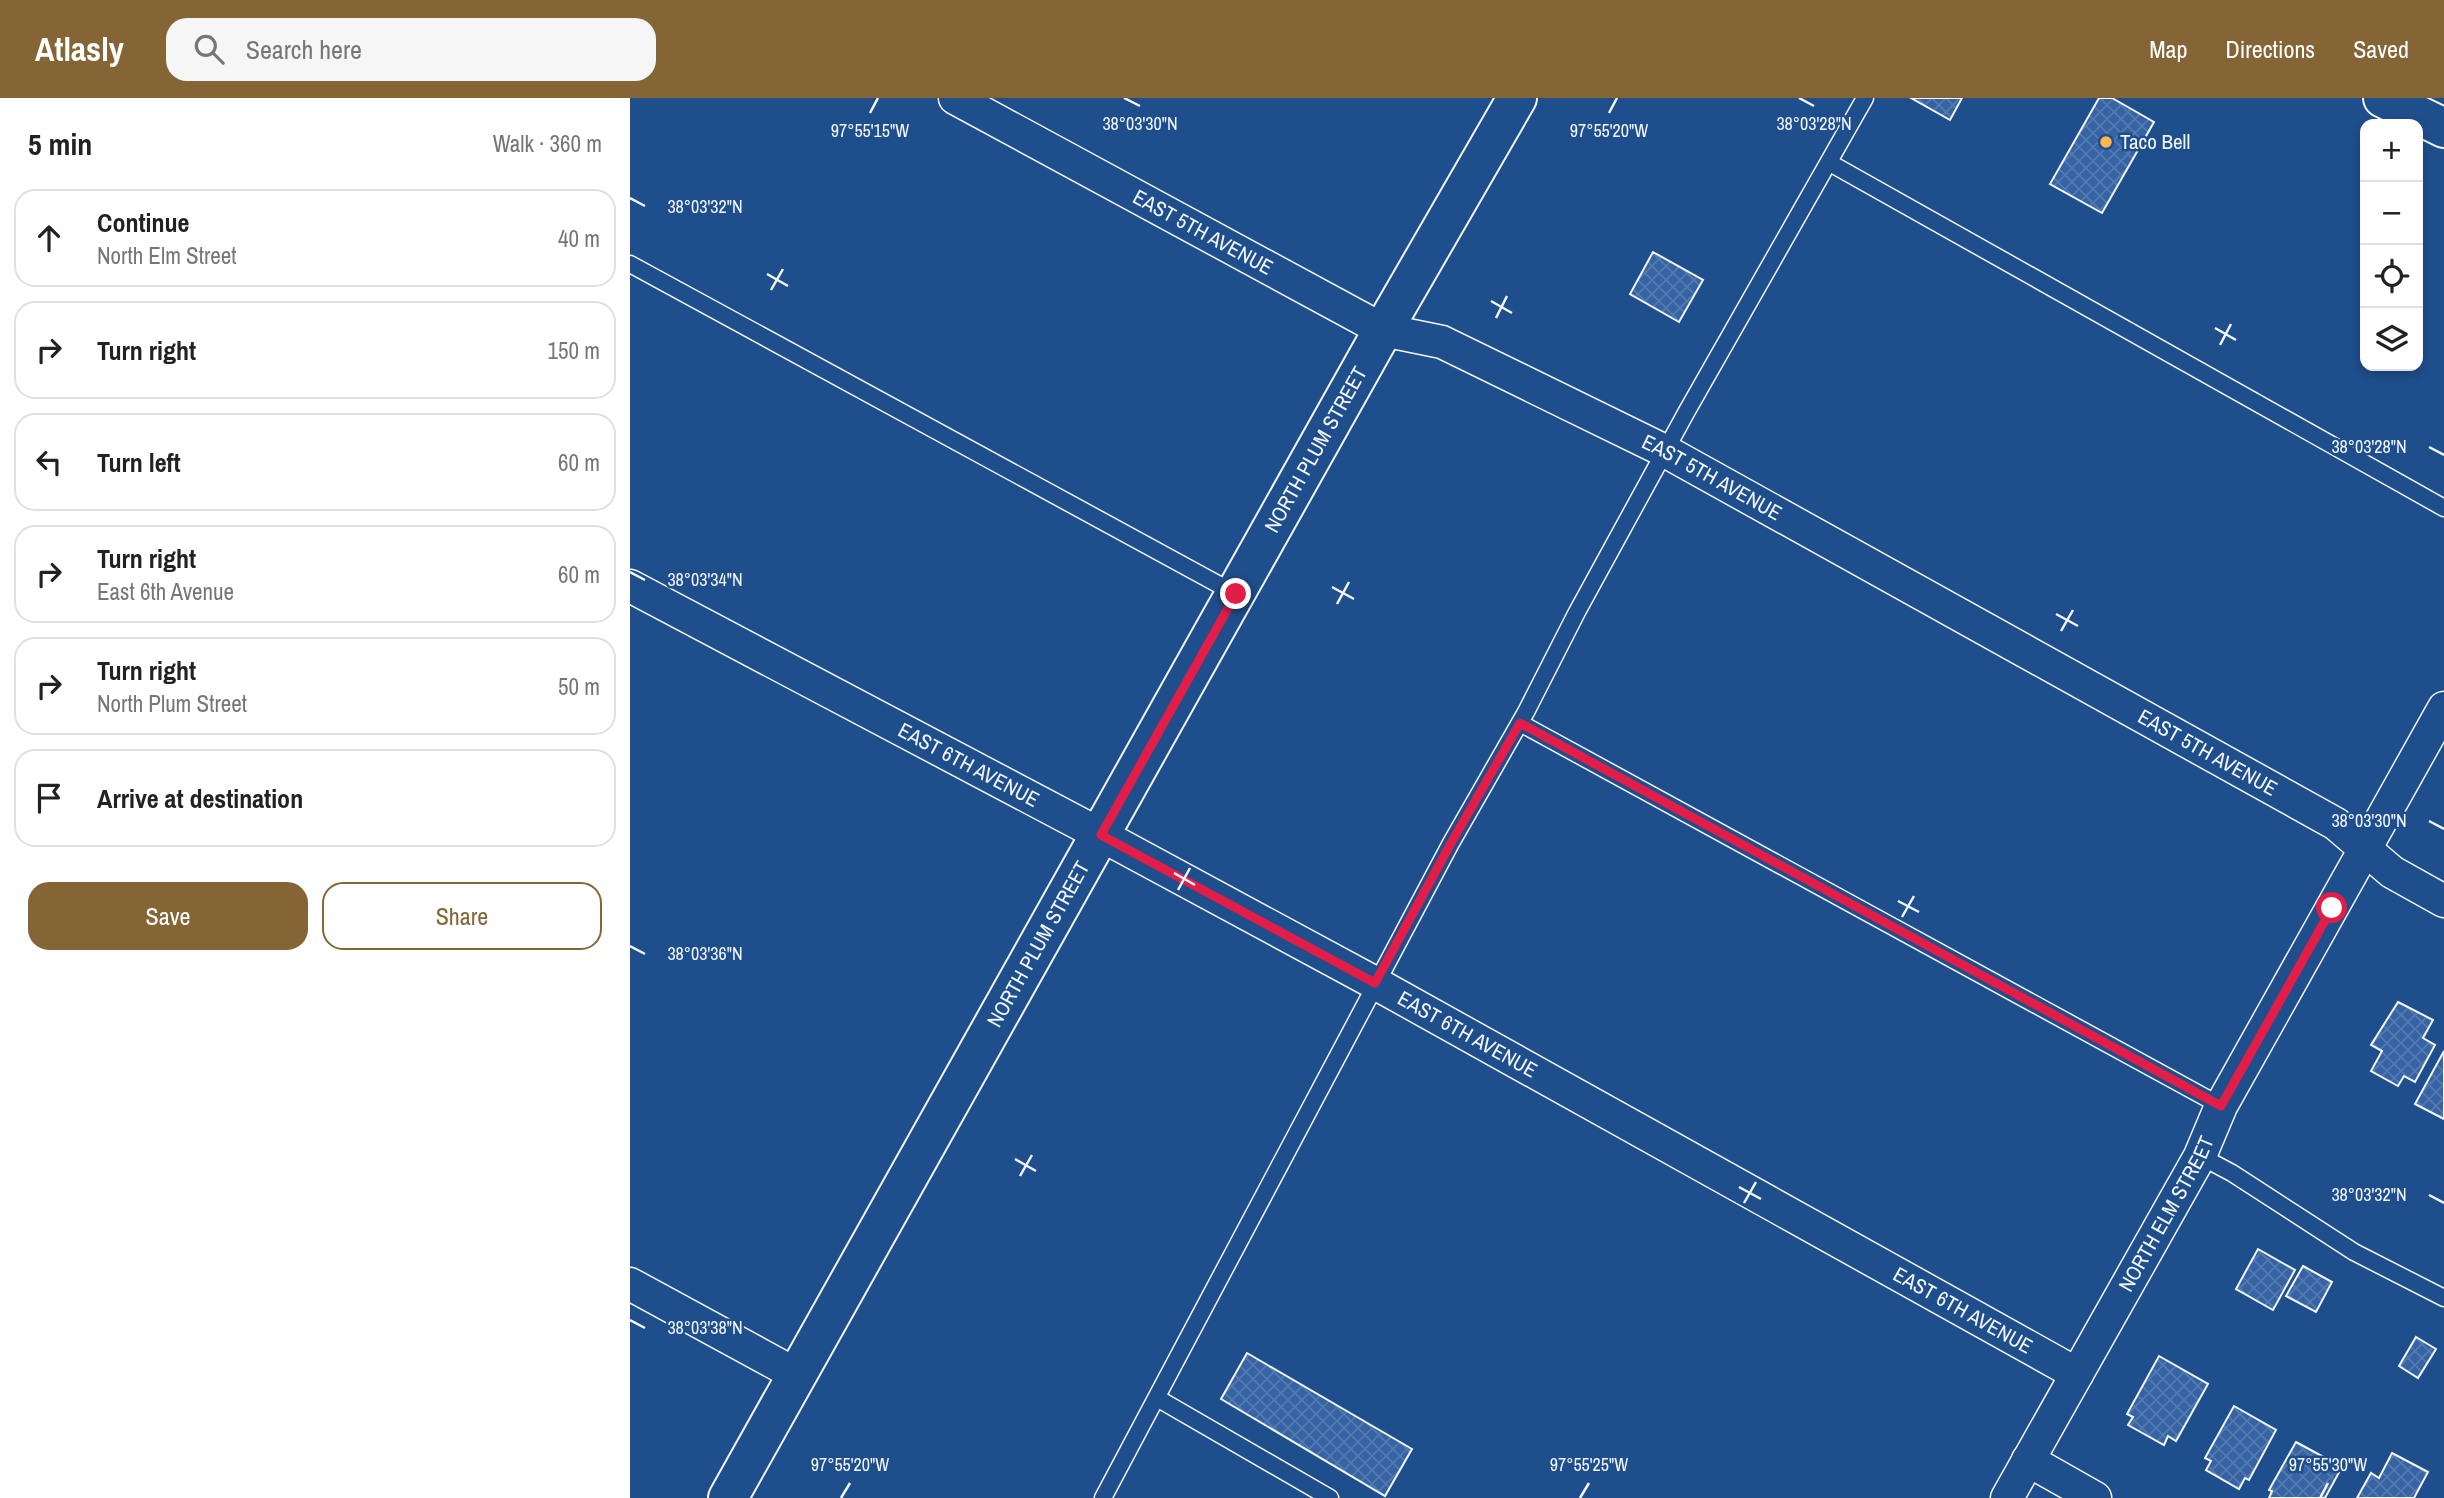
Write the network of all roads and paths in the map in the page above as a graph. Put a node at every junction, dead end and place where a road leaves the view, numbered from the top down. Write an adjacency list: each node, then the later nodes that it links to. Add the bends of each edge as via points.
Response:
1 (955, 98): 8 (street, EAST 5TH AVENUE)
2 (1517, 98): 8 (street, NORTH PLUM STREET)
3 (1865, 98): 6 (lane)
4 (2383, 98): 5 (street)
5 (2444, 128)
6 (1830, 163): 9 (lane); 10 (lane)
7 (630, 264): 12 (lane)
8 (1383, 330): 9 (street, EAST 5TH AVENUE, via 1442,342); 12 (street, NORTH PLUM STREET)
9 (1665, 451): 14 (lane); 16 (street, EAST 5TH AVENUE, via 2336,824)
10 (2444, 508)
11 (630, 586): 15 (street, EAST 6TH AVENUE)
12 (1236, 594): 15 (street, NORTH PLUM STREET)
13 (2444, 708): 16 (street, NORTH ELM STREET)
14 (1520, 723): 18 (lane); 19 (lane)
15 (1101, 835): 18 (street, EAST 6TH AVENUE); 24 (street, NORTH PLUM STREET)
16 (2365, 849): 17 (street, EAST 5TH AVENUE, via 2392,872); 19 (street, NORTH ELM STREET)
17 (2444, 901)
18 (1375, 983): 23 (street, EAST 6TH AVENUE); 25 (lane)
19 (2221, 1106): 20 (street, NORTH ELM STREET)
20 (2200, 1156): 22 (lane, via 2354,1252); 23 (street, NORTH ELM STREET)
21 (630, 1284): 24 (street)
22 (2444, 1298)
23 (2077, 1374): 26 (street, NORTH ELM STREET)
24 (797, 1375): 27 (street, NORTH PLUM STREET)
25 (1157, 1398): 28 (lane); 29 (lane)
26 (2028, 1460): 30 (street, NORTH ELM STREET); 31 (street)
27 (728, 1498)
28 (1103, 1498)
29 (1330, 1498)
30 (2007, 1498)
31 (2095, 1498)

